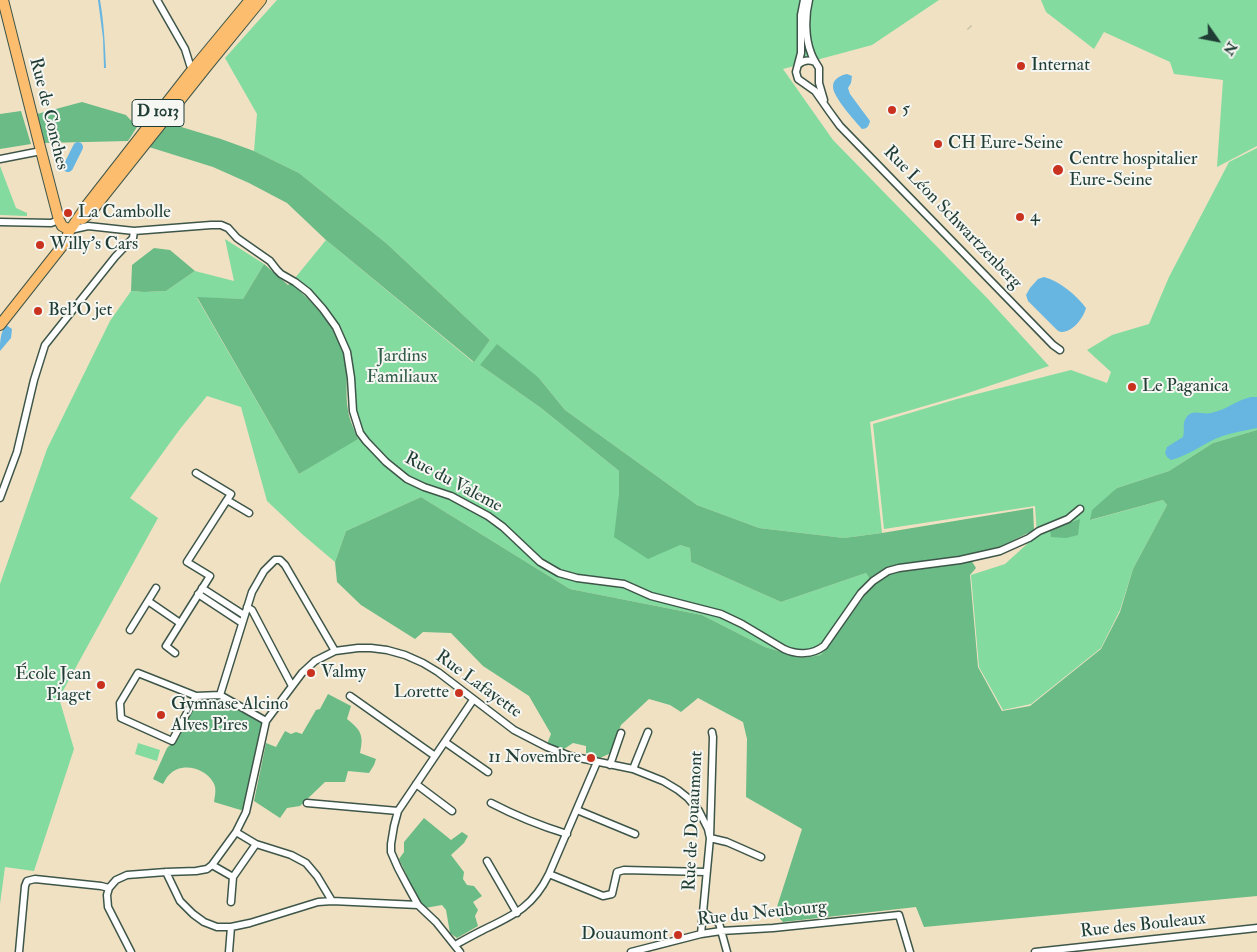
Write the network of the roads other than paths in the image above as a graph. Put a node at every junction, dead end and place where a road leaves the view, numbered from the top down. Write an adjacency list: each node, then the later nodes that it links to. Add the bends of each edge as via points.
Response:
1 (157, 0): 9 (street)
2 (250, 0): 9 (main road, D 1013)
3 (261, 0): 9 (main road, D 1013)
4 (804, 0): 8 (street)
5 (809, 0): 7 (street, via 807,37)
6 (2, 3): 13 (main road, Rue de Conches)
7 (815, 62): 8 (street, via 807,60); 10 (street, via 820,71)
8 (798, 65): 11 (street, via 796,76)
9 (196, 72): 17 (main road, D 1013)
10 (819, 78): 11 (street, via 814,83); 12 (street, Rue Léon Schwartzenberg)
11 (803, 83): 12 (street, Rue Léon Schwartzenberg, via 810,86)
12 (825, 105): 21 (street, Rue Léon Schwartzenberg, via 840,126)
13 (41, 151): 14 (street); 15 (main road, Rue de Conches)
14 (0, 159)
15 (59, 220): 16 (street, via 51,223); 17 (main road)
16 (0, 222)
17 (70, 230): 18 (street, Rue du Valeme, via 88,226); 19 (main road, D 1013); 20 (main road, D 1013, via 63,245)
18 (134, 231): 23 (street, via 133,238 45,345 17,452); 25 (street, Rue du Valeme, via 221,225 308,292 331,320 347,352 355,420 363,438 407,479 451,496 488,516 540,562 559,573 624,584 651,596 721,614 795,652 815,652 824,646 861,594 884,573 1000,550 1068,519)
19 (0, 314)
20 (0, 325)
21 (1060, 350)
22 (196, 473): 24 (street, via 231,494)
23 (0, 498)
24 (227, 500): 26 (street); 28 (street, via 187,562 210,576)
25 (1080, 509)
26 (248, 513)
27 (156, 588): 29 (street)
28 (200, 592): 31 (street); 32 (street); 33 (street)
29 (148, 601): 32 (street); 34 (street)
30 (247, 607): 31 (street); 35 (street, via 264,570 275,560 280,560); 37 (street, via 252,610)
31 (244, 615): 33 (street)
32 (180, 623): 36 (street, via 166,646)
33 (242, 623): 38 (street)
34 (130, 630)
35 (335, 650): 37 (street, Rue Lafayette, via 315,661); 41 (street, Rue Lafayette, via 364,648 406,655 438,672)
36 (175, 652)
37 (292, 686): 42 (street, Rue Lafayette)
38 (220, 695): 39 (street); 42 (street)
39 (196, 696): 39 (street, via 138,673 120,703 121,718 172,741)
40 (350, 696): 47 (street)
41 (473, 700): 46 (street); 48 (street, Rue Lafayette, via 530,739 570,756)
42 (266, 721): 58 (street, via 246,812)
43 (648, 732): 50 (street)
44 (712, 732): 61 (street, Rue de Douaumont)
45 (621, 733): 49 (street)
46 (445, 742): 47 (street); 51 (street)
47 (435, 756): 52 (street)
48 (597, 762): 49 (street, Rue Lafayette); 55 (street)
49 (610, 765): 50 (street, Rue Lafayette)
50 (633, 769): 61 (street, Rue Lafayette, via 663,781 688,798 699,811)
51 (488, 772)
52 (416, 784): 56 (street); 57 (street)
53 (307, 802): 56 (street)
54 (491, 803): 59 (street)
55 (577, 810): 59 (street); 60 (street)
56 (398, 811): 73 (street, via 391,852)
57 (452, 811)
58 (236, 832): 62 (street); 65 (street)
59 (567, 834): 68 (street)
60 (635, 834)
61 (710, 838): 63 (street); 67 (street, Rue de Douaumont)
62 (256, 844): 69 (street); 71 (street, via 291,854 306,863)
63 (761, 857)
64 (487, 860): 75 (street)
65 (212, 865): 66 (street, via 196,871); 69 (street)
66 (166, 872): 70 (street, via 127,875); 76 (street, via 180,901 193,914 216,927)
67 (706, 872): 68 (street, via 624,870 617,872 612,894 603,896); 74 (street, Rue de Douaumont)
68 (549, 874): 75 (street, via 544,886)
69 (233, 877): 72 (street)
70 (109, 888): 82 (street, via 35,879 27,881); 83 (street, via 108,907)
71 (332, 901): 73 (street); 76 (street, via 318,902)
72 (231, 902)
73 (418, 905): 80 (street)
74 (703, 912): 78 (street, Rue de Douaumont, via 719,923); 79 (street, Rue de Douaumont)
75 (517, 913): 80 (street)
76 (231, 927): 84 (street)
77 (1256, 930): 89 (street, Rue des Bouleaux)
78 (722, 931): 79 (street, Rue du Neubourg); 87 (street); 88 (street, Rue du Neubourg, via 899,915)
79 (701, 934): 81 (street, Rue du Neubourg)
80 (455, 945): 85 (street)
81 (652, 949): 86 (street, Rue du Neubourg)
82 (19, 952)
83 (131, 952)
84 (229, 952)
85 (460, 952)
86 (631, 952)
87 (727, 952)
88 (910, 952)
89 (1035, 952)

